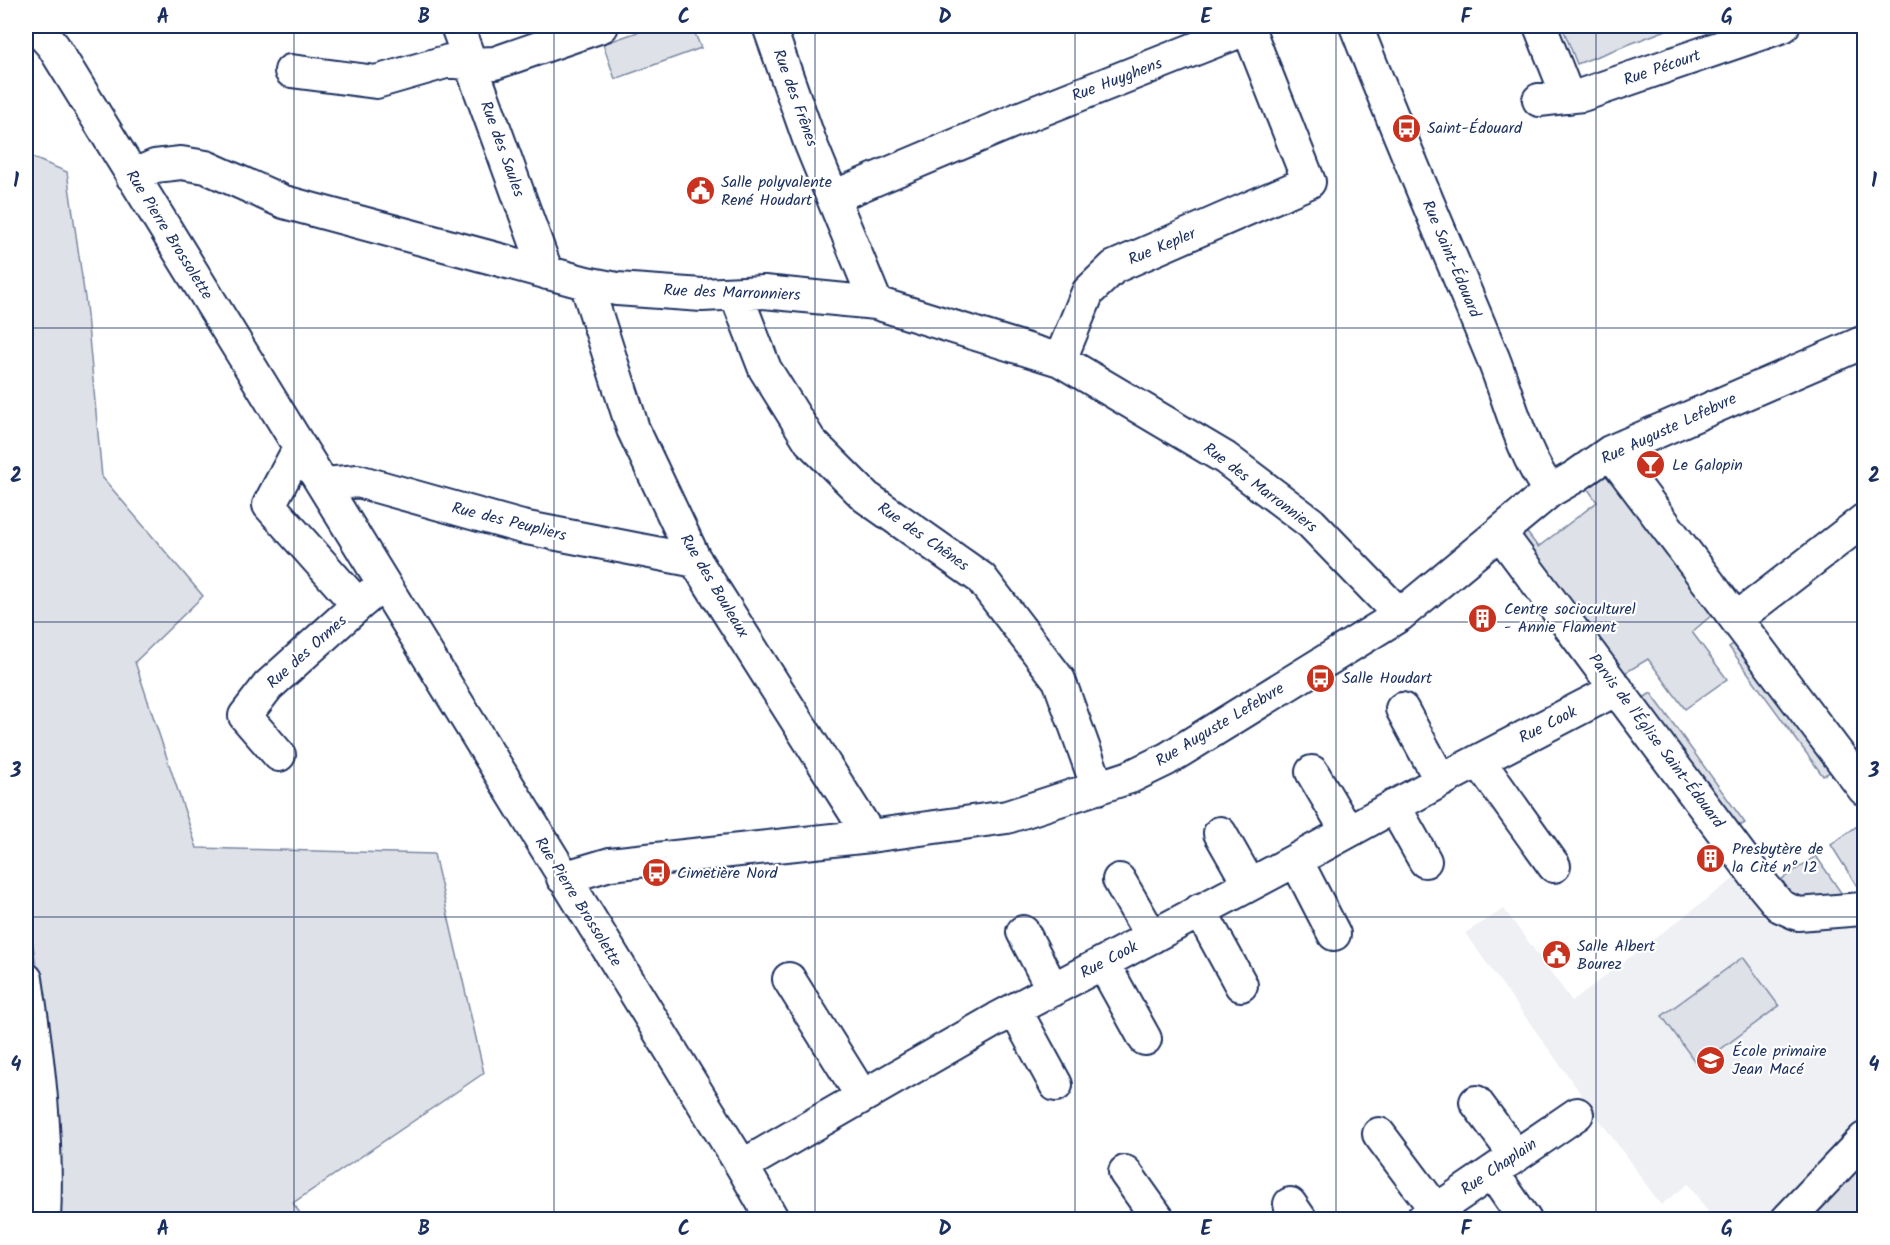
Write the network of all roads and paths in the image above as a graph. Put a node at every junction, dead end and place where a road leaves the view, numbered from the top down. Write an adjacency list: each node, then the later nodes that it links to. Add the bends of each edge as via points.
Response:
1 (35, 26): 10 (street, Rue Pierre Brossolette, via 52,46)
2 (457, 26): 8 (street, Rue des Saules)
3 (602, 26): 8 (street, via 495,63)
4 (769, 26): 12 (street, Rue des Frênes)
5 (1356, 26): 22 (street, Rue Saint-Édouard, via 1537,475)
6 (1540, 26): 7 (street, Rue Pécourt, via 1553,98 1582,96)
7 (1783, 26)
8 (470, 64): 9 (street, via 449,61 376,82); 13 (street, Rue des Saules)
9 (291, 71)
10 (132, 176): 13 (street, Rue des Marronniers, via 155,165 206,167 284,202); 19 (street, Rue Pierre Brossolette)
11 (1309, 183): 12 (street, Rue Huyghens, via 1248,28); 18 (street, Rue Kepler, via 1114,267 1088,292)
12 (833, 197): 16 (street, Rue des Frênes)
13 (547, 273): 14 (street, Rue des Marronniers)
14 (586, 283): 15 (street, Rue des Marronniers, via 617,289); 25 (street, Rue des Bouleaux, via 633,429)
15 (736, 294): 16 (street, Rue des Marronniers, via 764,292); 36 (street, Rue des Chênes, via 765,369 810,441 866,497 981,578 1059,680)
16 (876, 303): 18 (street, Rue des Marronniers)
17 (1864, 342): 20 (street, Rue Auguste Lefebvre)
18 (1060, 360): 28 (street, Rue des Marronniers, via 1225,458 1311,523)
19 (300, 447): 21 (street, Rue Pierre Brossolette); 27 (street, via 269,505)
20 (1610, 452): 22 (street, Rue Auguste Lefebvre); 29 (street)
21 (324, 484): 25 (street, Rue des Peupliers, via 358,481 522,527); 26 (street, Rue Pierre Brossolette)
22 (1550, 491): 24 (street, Rue Auguste Lefebvre)
23 (1864, 520): 29 (street)
24 (1500, 533): 28 (street, Rue Auguste Lefebvre); 30 (street, Parvis de l'Église Saint-Édouard)
25 (696, 561): 41 (street, Rue des Bouleaux)
26 (383, 585): 27 (street); 45 (street, Rue Pierre Brossolette)
27 (358, 605): 32 (street, Rue des Ormes, via 268,686 245,716)
28 (1400, 615): 36 (street, Rue Auguste Lefebvre, via 1167,759)
29 (1736, 619): 37 (street)
30 (1617, 689): 33 (street, Rue Cook); 48 (street, Parvis de l'Église Saint-Édouard, via 1780,906 1798,914)
31 (1402, 710): 35 (street)
32 (279, 755)
33 (1479, 761): 35 (street, Rue Cook); 44 (street)
34 (1312, 772): 39 (street)
35 (1441, 781): 38 (street, Rue Cook)
36 (1098, 788): 41 (street, Rue Auguste Lefebvre, via 1007,817)
37 (1864, 789)
38 (1394, 806): 39 (street, Rue Cook); 43 (street)
39 (1347, 831): 42 (street, Rue Cook)
40 (1220, 833): 47 (street)
41 (870, 836): 45 (street, Rue Auguste Lefebvre, via 610,864)
42 (1296, 860): 47 (street, Rue Cook); 51 (street)
43 (1425, 861)
44 (1554, 866)
45 (563, 878): 67 (street, Rue Pierre Brossolette)
46 (1119, 880): 52 (street)
47 (1249, 884): 49 (street, Rue Cook)
48 (1864, 908)
49 (1200, 910): 52 (street, Rue Cook); 56 (street)
50 (1023, 932): 57 (street)
51 (1334, 934)
52 (1152, 937): 53 (street, Rue Cook)
53 (1103, 963): 57 (street, Rue Cook); 59 (street)
54 (26, 979): 70 (street, via 44,1121)
55 (789, 979): 61 (street)
56 (1241, 985)
57 (1053, 990): 58 (street, Rue Cook)
58 (1015, 1010): 60 (street); 61 (street, Rue Cook)
59 (1145, 1039)
60 (1056, 1085)
61 (862, 1096): 67 (street, Rue Cook)
62 (1476, 1102): 66 (street)
63 (1577, 1114): 66 (street, Rue Chaplain)
64 (1379, 1134): 69 (street)
65 (1864, 1139): 74 (street)
66 (1504, 1164): 69 (street, Rue Chaplain); 73 (street)
67 (742, 1166): 71 (street, Rue Pierre Brossolette)
68 (1125, 1172): 72 (street)
69 (1429, 1215)
70 (44, 1220)
71 (773, 1220)
72 (1159, 1220)
73 (1525, 1220)
74 (1787, 1220)

